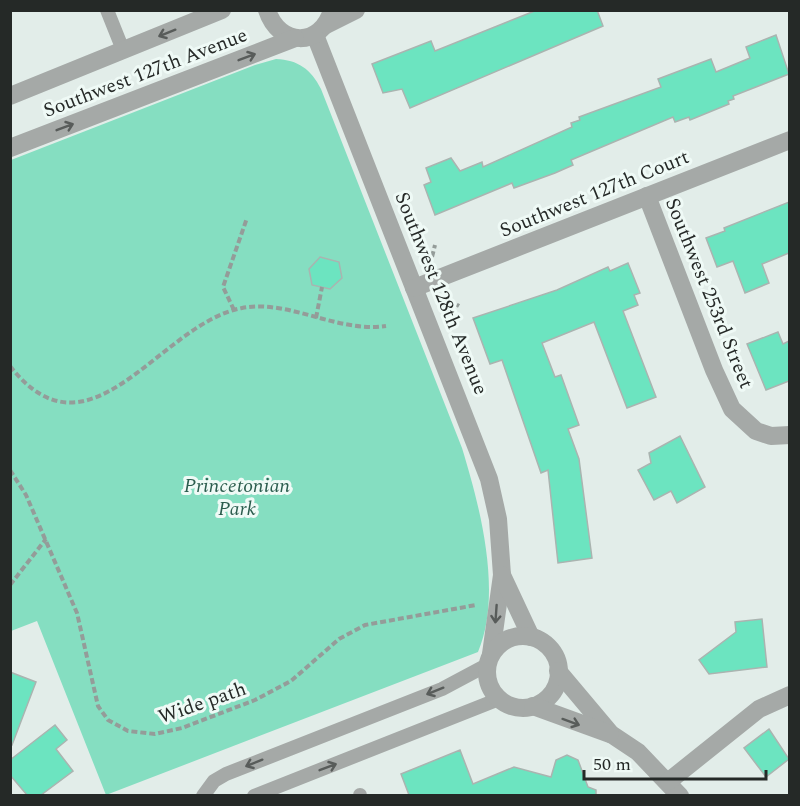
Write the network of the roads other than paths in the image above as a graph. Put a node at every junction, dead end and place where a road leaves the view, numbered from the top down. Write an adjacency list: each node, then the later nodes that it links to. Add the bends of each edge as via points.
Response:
1 (107, 10): 7 (lane)
2 (222, 10): 7 (street, Southwest 127th Avenue, one-way to 7)
3 (267, 10): 6 (street, via 277,29)
4 (356, 10): 5 (street)
5 (324, 23): 6 (street, Southwest 127th Avenue); 12 (street, Southwest 128th Avenue)
6 (295, 38): 10 (street, Southwest 127th Avenue, one-way to 6)
7 (123, 51): 8 (street, Southwest 127th Avenue)
8 (10, 96)
9 (789, 140): 11 (street, Southwest 127th Court)
10 (10, 148)
11 (647, 196): 12 (street, Southwest 127th Court); 13 (street, Southwest 253rd Street, via 724,395 738,417 756,431 771,436)
12 (414, 288): 14 (street, Southwest 128th Avenue, via 489,479 498,519)
13 (789, 435)
14 (502, 575): 15 (street, Southwest 128th Avenue); 16 (street, Southwest 128th Avenue, one-way to 16)
15 (531, 637): 16 (street, via 508,639); 17 (street, via 551,649)
16 (490, 659): 19 (street, via 490,687); 23 (lane, one-way to 23, via 442,689 226,774)
17 (558, 671): 20 (street, via 552,693); 21 (street)
18 (789, 695): 22 (street, via 759,709)
19 (499, 699): 20 (street, via 521,708); 24 (lane, one-way to 19)
20 (533, 706): 21 (street, one-way to 21)
21 (611, 734): 22 (street, via 638,752)
22 (674, 788)
23 (203, 795)
24 (254, 795)

